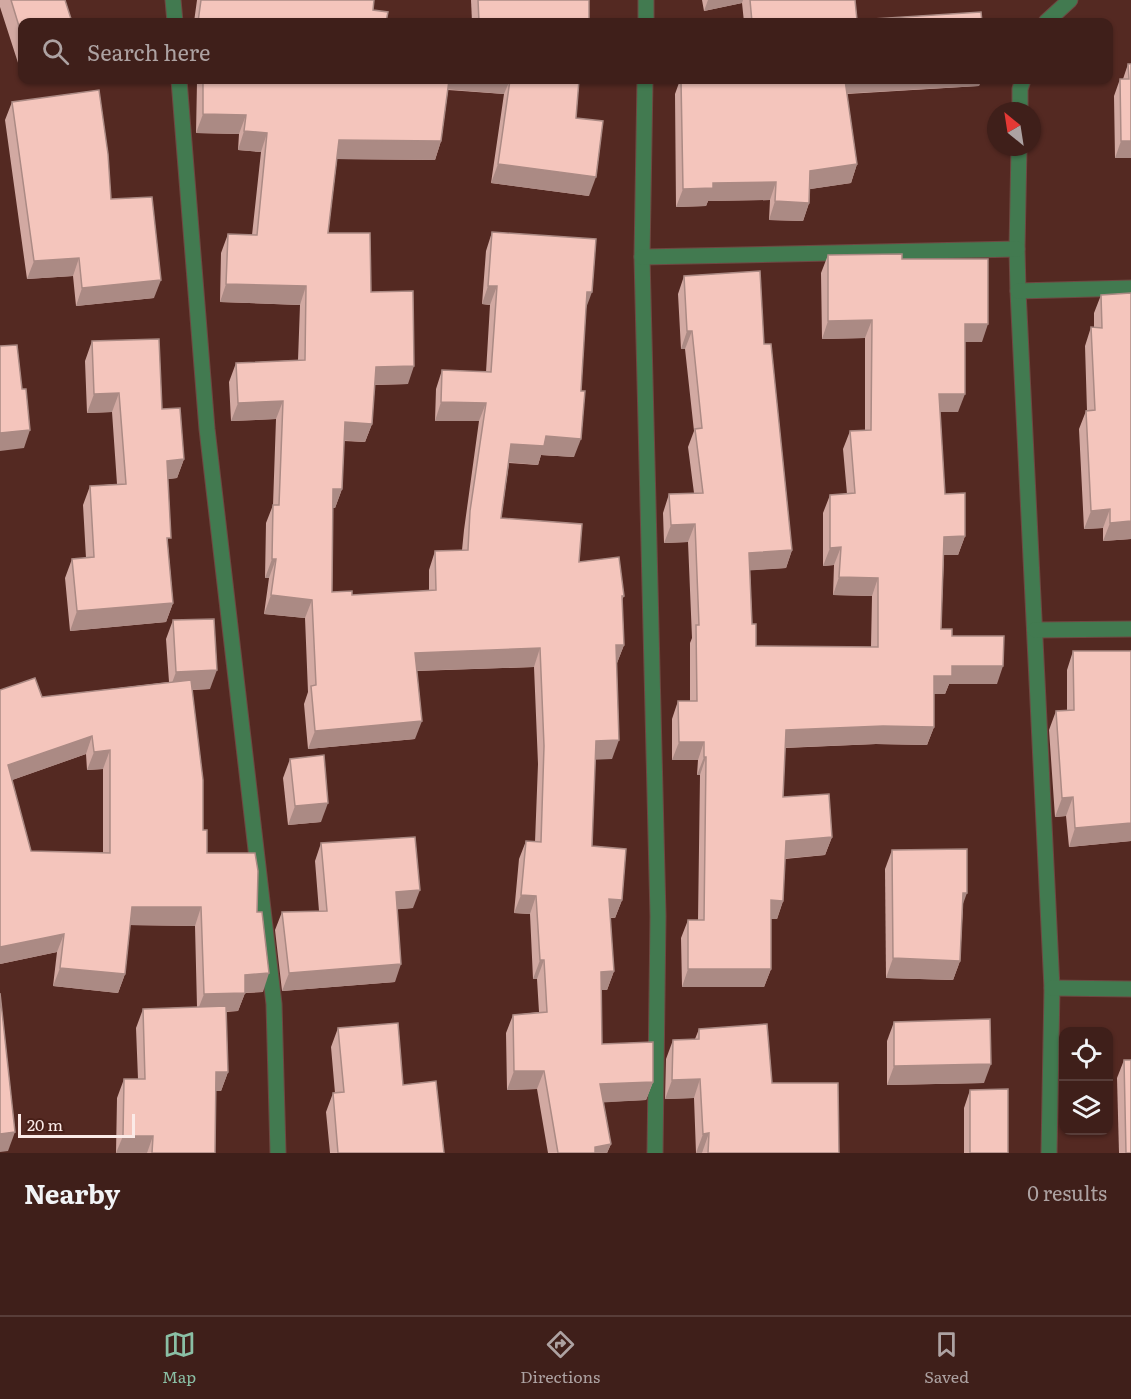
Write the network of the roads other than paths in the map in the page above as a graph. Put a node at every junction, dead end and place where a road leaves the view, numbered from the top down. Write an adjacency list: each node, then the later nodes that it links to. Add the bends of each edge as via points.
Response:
1 (173, 0): 4 (street)
2 (646, 0): 5 (street)
3 (1070, 0): 6 (street)
4 (175, 18)
5 (646, 18)
6 (1050, 18)
7 (179, 84): 20 (street, via 207,429 274,1004)
8 (645, 84): 13 (street)
9 (1022, 84): 10 (street)
10 (1020, 102)
11 (1019, 156): 12 (street)
12 (1017, 249): 13 (street); 15 (street)
13 (642, 257): 21 (street, via 658,916)
14 (1131, 288): 15 (street)
15 (1018, 291): 17 (street)
16 (1131, 629): 17 (street)
17 (1035, 630): 18 (street)
18 (1052, 988): 19 (street); 22 (street)
19 (1131, 989)
20 (278, 1153)
21 (655, 1153)
22 (1049, 1153)

